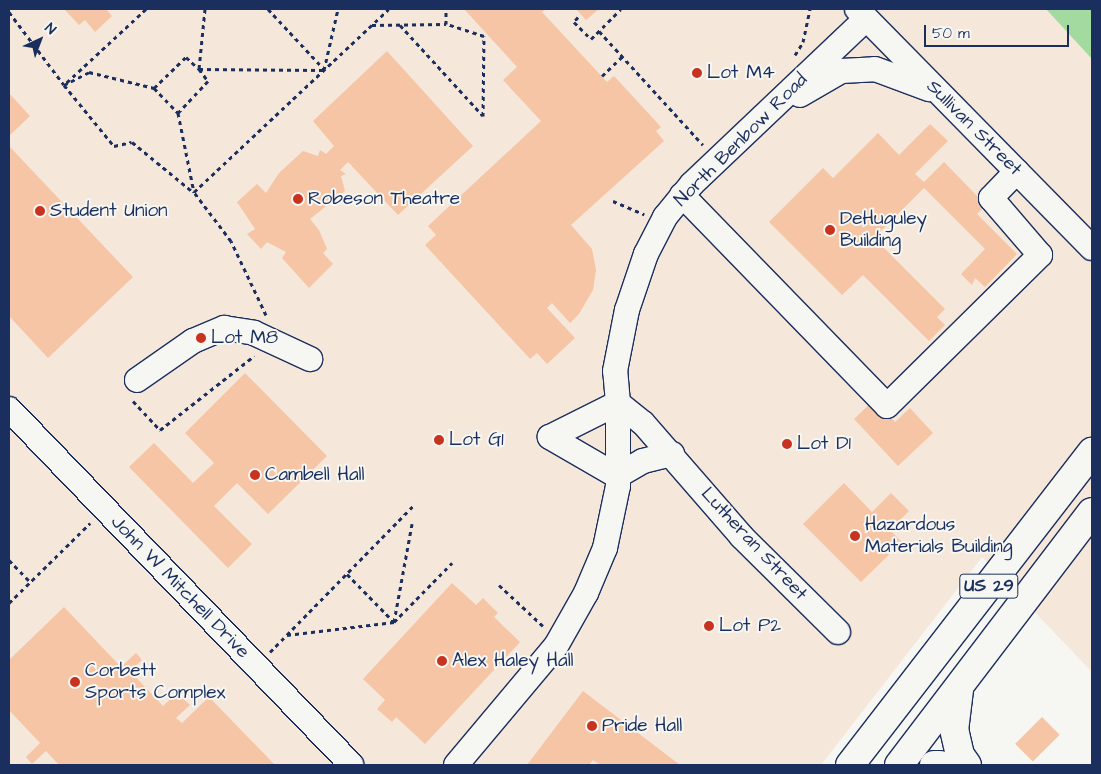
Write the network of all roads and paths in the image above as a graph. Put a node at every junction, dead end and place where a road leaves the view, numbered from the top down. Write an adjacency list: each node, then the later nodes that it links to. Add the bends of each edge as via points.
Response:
1 (146, 9): 19 (path)
2 (205, 9): 16 (path)
3 (268, 9): 17 (path)
4 (338, 9): 17 (path)
5 (389, 9): 12 (path)
6 (446, 9): 11 (path)
7 (622, 9): 14 (path)
8 (9, 12): 19 (path)
9 (861, 14): 21 (street, Sullivan Street); 23 (street, North Benbow Road)
10 (578, 18): 14 (path, via 574,22 591,39)
11 (446, 24): 13 (path); 13 (path, via 484,36 483,116)
12 (372, 25): 13 (path); 17 (path)
13 (400, 25)
14 (599, 31): 15 (path)
15 (622, 56): 18 (path); 24 (path)
16 (199, 69): 17 (path); 20 (path, via 186,57); 22 (path, via 208,81)
17 (324, 70): 26 (path)
18 (602, 76)
19 (64, 85): 20 (path, via 89,72); 26 (path, via 114,146 132,142)
20 (154, 88): 22 (path)
21 (942, 96): 23 (street, via 914,81 876,69 841,71); 25 (street, Sullivan Street)
22 (178, 113): 26 (path)
23 (755, 124): 27 (street, North Benbow Road)
24 (706, 148)
25 (1017, 171): 27 (street, via 991,198 1040,255 887,406); 30 (street, Sullivan Street)
26 (194, 192): 31 (path, via 232,240 270,324)
27 (682, 195): 34 (street, North Benbow Road, via 665,217 646,254 627,310 615,371)
28 (612, 201): 29 (path)
29 (647, 215)
30 (1092, 248)
31 (266, 338): 32 (street); 33 (street, via 224,328 193,341); 33 (path, via 258,352 160,430)
32 (310, 360)
33 (133, 388)
34 (618, 403): 37 (street, Lutheran Street, via 643,423); 38 (street, North Benbow Road); 38 (street, via 550,437)
35 (9, 410): 55 (street, John W Mitchell Drive)
36 (1092, 452): 57 (highway, US 29)
37 (672, 454): 38 (street, via 643,462); 51 (street, Lutheran Street, via 742,537)
38 (617, 476): 56 (street, North Benbow Road, via 605,548 573,617 556,646)
39 (413, 506): 45 (path)
40 (1092, 512): 54 (highway, US 29)
41 (96, 516): 46 (path)
42 (412, 524): 49 (path)
43 (9, 560): 46 (path)
44 (452, 563): 49 (path)
45 (347, 574): 49 (path); 52 (path)
46 (30, 582): 48 (path)
47 (499, 584): 50 (path)
48 (9, 603)
49 (394, 622): 52 (path)
50 (546, 629)
51 (838, 632)
52 (286, 635): 53 (path)
53 (266, 656)
54 (959, 689): 58 (highway, US 29); 61 (highway, via 954,729 960,755)
55 (351, 765)
56 (456, 765)
57 (850, 765)
58 (900, 765)
59 (934, 765): 60 (highway)
60 (940, 765)
61 (967, 765)

